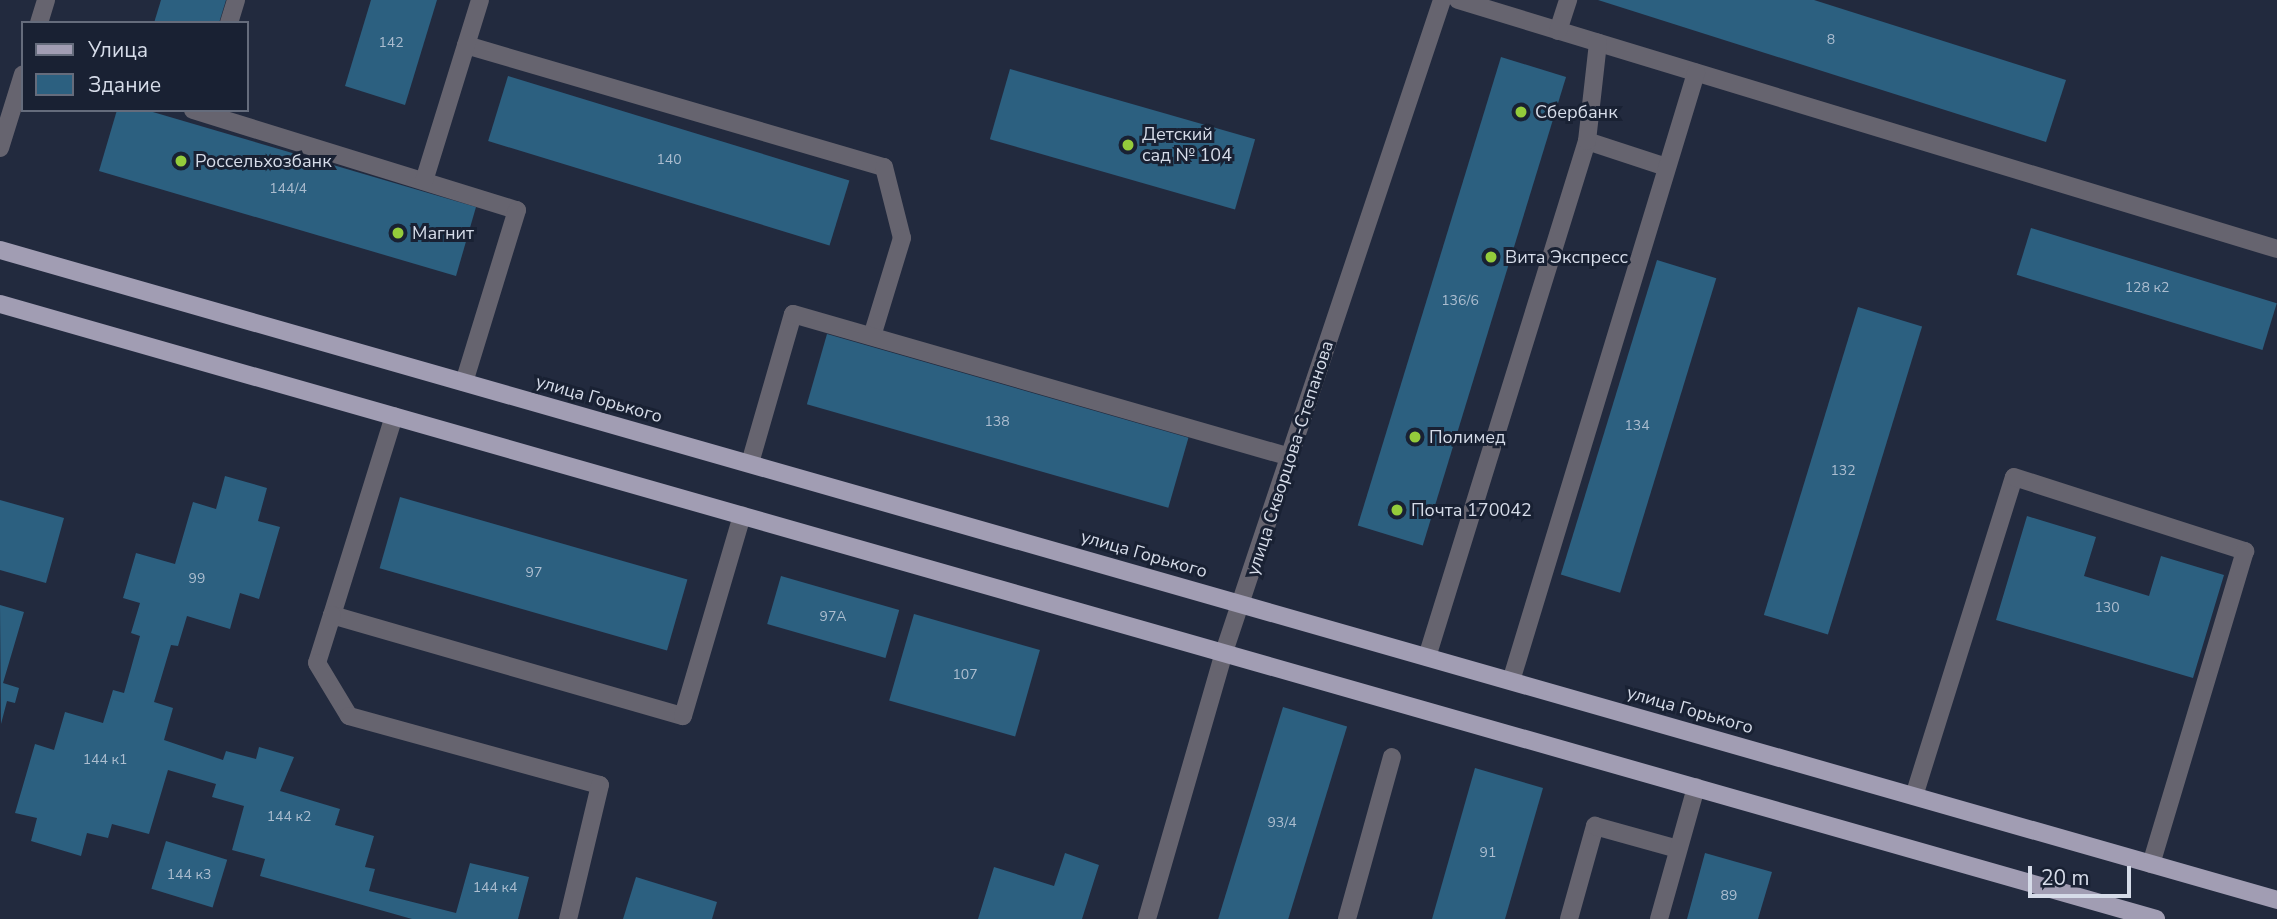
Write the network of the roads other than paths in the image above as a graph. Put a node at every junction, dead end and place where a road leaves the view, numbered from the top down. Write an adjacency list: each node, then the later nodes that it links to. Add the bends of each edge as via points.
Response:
1 (46, 0): 7 (street)
2 (236, 0): 8 (street)
3 (480, 0): 11 (street)
4 (1442, 0): 25 (street, улица Скворцова-Степанова)
5 (1458, 0): 9 (street)
6 (1568, 0): 9 (street)
7 (40, 21)
8 (230, 21)
9 (1558, 31): 10 (street)
10 (1598, 43): 12 (street); 15 (street)
11 (466, 45): 18 (street); 22 (street, via 884,167 902,238)
12 (1696, 73): 17 (street); 19 (street)
13 (21, 80): 16 (street)
14 (201, 112): 18 (street)
15 (1587, 141): 17 (street); 31 (street)
16 (0, 148)
17 (1666, 167): 32 (street)
18 (424, 181): 23 (street, via 517,210)
19 (2277, 249)
20 (0, 250): 23 (main road, улица Горького)
21 (0, 304): 24 (main road)
22 (872, 336): 25 (street); 26 (street, via 793,314)
23 (464, 382): 26 (main road, улица Горького)
24 (394, 416): 27 (main road); 29 (street)
25 (1290, 457): 28 (street, улица Скворцова-Степанова)
26 (750, 463): 28 (main road, улица Горького)
27 (742, 515): 29 (street, via 683,716); 30 (main road)
28 (1241, 604): 30 (street, улица Скворцова-Степанова); 31 (main road, улица Горького)
29 (332, 615): 39 (street, via 317,663 349,716 600,785)
30 (1224, 652): 34 (main road); 40 (street, улица Скворцова-Степанова)
31 (1427, 657): 32 (main road, улица Горького)
32 (1511, 681): 35 (main road, улица Горького)
33 (1392, 757): 41 (street)
34 (1696, 787): 36 (street); 44 (main road)
35 (1914, 796): 37 (main road, улица Горького); 37 (street, via 2014,477 2245,551)
36 (1678, 849): 42 (street, via 1595,826); 43 (street)
37 (2151, 864): 38 (main road, улица Горького)
38 (2277, 900)
39 (568, 919)
40 (1147, 919)
41 (1347, 919)
42 (1569, 919)
43 (1659, 919)
44 (2156, 919)

